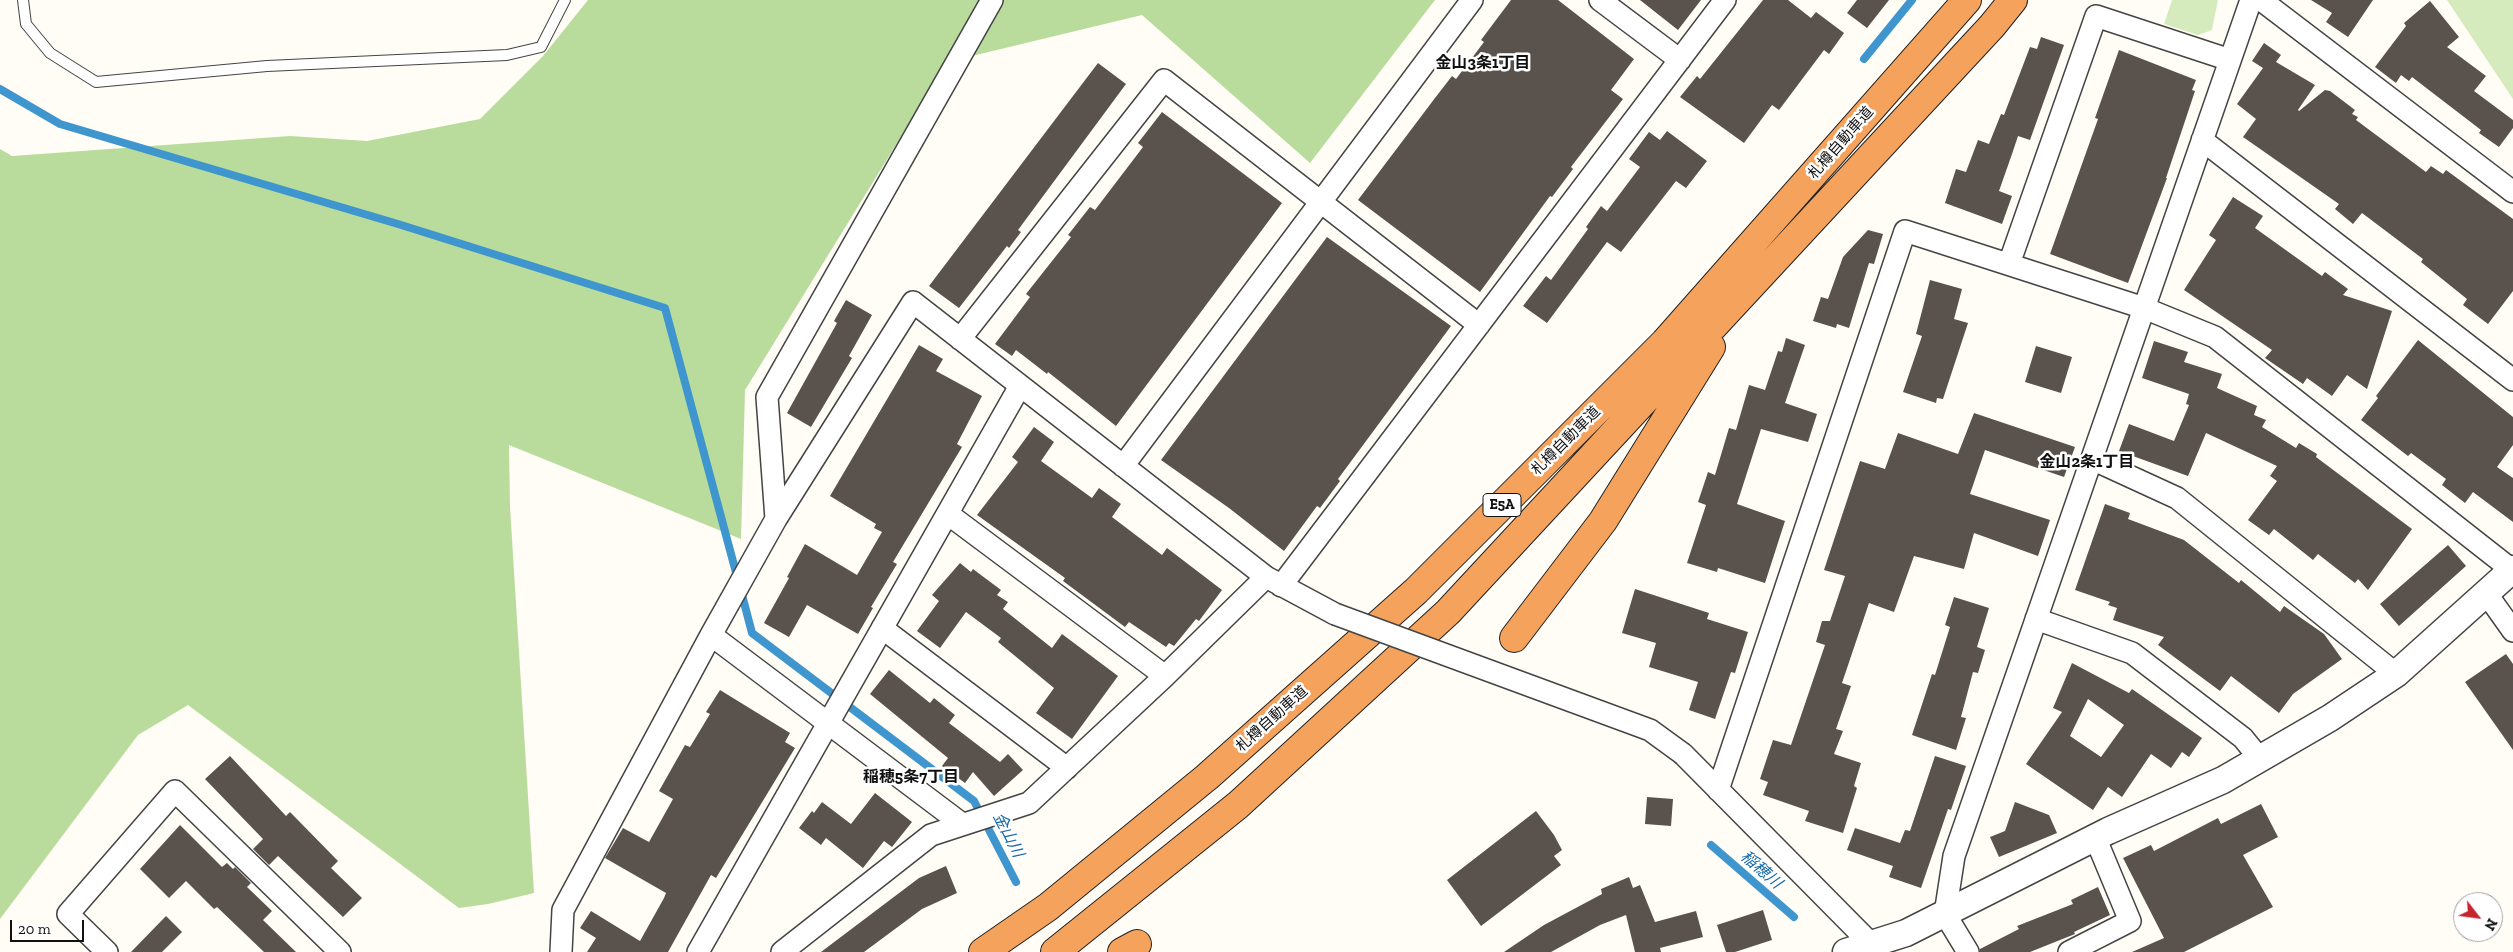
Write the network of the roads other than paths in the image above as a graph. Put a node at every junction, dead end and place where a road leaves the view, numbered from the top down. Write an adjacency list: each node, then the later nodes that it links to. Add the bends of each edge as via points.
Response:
1 (23, 0): 2 (lane, via 26,24 50,53 96,82 267,66 508,55 541,47)
2 (565, 0)
3 (992, 0): 26 (street, via 767,397)
4 (1472, 0): 15 (street)
5 (1600, 0): 11 (street)
6 (1725, 0): 11 (street)
7 (1968, 0): 50 (highway, 札樽自動車道 / E5A, via 1665,342 1416,591 1207,777 1048,907)
8 (2014, 0): 17 (highway, 札樽自動車道 / E5A)
9 (2251, 0): 12 (street)
10 (2261, 0): 14 (street)
11 (1680, 60): 19 (street)
12 (2230, 60): 13 (street); 16 (street, via 2096,16)
13 (2202, 140): 18 (street); 21 (street)
14 (2513, 192)
15 (1320, 203): 19 (street); 20 (street, via 1164,80); 24 (street)
16 (2009, 264): 18 (street); 40 (street, via 1905,231)
17 (1745, 293): 34 (highway, via 1603,520); 51 (highway, 札樽自動車道 / E5A, via 1448,612 1238,805)
18 (2144, 308): 23 (street); 27 (street, via 2215,337)
19 (1479, 325): 28 (street)
20 (960, 339): 22 (street); 26 (street, via 912,302)
21 (2513, 380)
22 (1020, 386): 24 (street); 25 (street)
23 (2092, 459): 30 (street); 35 (street, via 2177,498)
24 (1123, 466): 28 (street)
25 (948, 514): 31 (street); 36 (street)
26 (776, 519): 33 (street)
27 (2512, 570): 29 (street)
28 (1274, 581): 36 (street); 40 (street, bridge, via 1335,614 1650,730 1682,754)
29 (2486, 593): 32 (street); 35 (street)
30 (2036, 619): 38 (street, via 2132,653 2242,738); 43 (street, via 1954,856)
31 (882, 628): 37 (street); 39 (street)
32 (2513, 631)
33 (711, 635): 37 (street); 47 (street, via 563,910)
34 (1514, 638)
35 (2396, 674): 38 (street)
36 (1165, 676): 39 (street)
37 (831, 720): 41 (street); 48 (street)
38 (2260, 759): 42 (street, via 2223,780)
39 (1067, 768): 41 (street, via 1029,803)
40 (1718, 790): 44 (street)
41 (965, 823): 49 (street, via 931,835)
42 (2095, 837): 43 (street); 54 (street, via 2130,922)
43 (1945, 914): 44 (street, via 1906,933); 53 (street)
44 (1871, 944): 52 (street)
45 (108, 952): 46 (street, via 68,914 175,791)
46 (340, 952)
47 (561, 952)
48 (698, 952)
49 (782, 952)
50 (983, 952)
51 (1054, 952)
52 (1846, 952)
53 (1968, 952)
54 (2069, 952)

